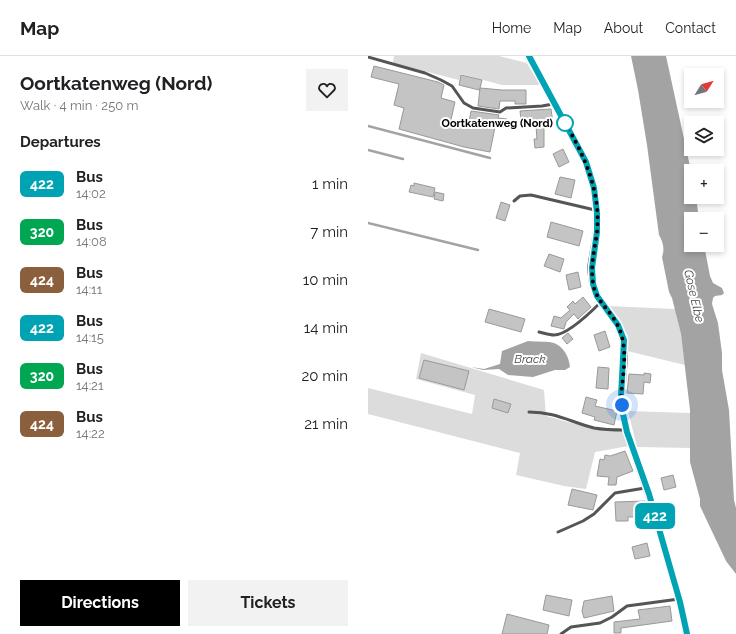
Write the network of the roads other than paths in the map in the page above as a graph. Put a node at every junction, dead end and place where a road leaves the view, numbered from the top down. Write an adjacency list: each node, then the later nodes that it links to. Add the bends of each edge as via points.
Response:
1 (529, 56): 3 (street)
2 (368, 57): 3 (lane, via 441,80 452,86 464,103 473,108 500,112 506,108)
3 (554, 103): 5 (street, via 586,162)
4 (514, 201): 5 (lane, via 520,196 531,195)
5 (597, 210): 6 (street, via 592,268 593,284)
6 (601, 302): 7 (lane, via 582,319 556,335); 9 (street, via 618,325 624,340 621,396)
7 (539, 332)
8 (529, 412): 9 (lane, via 547,413 594,428)
9 (627, 430): 10 (street)
10 (646, 488): 11 (lane, via 615,493 594,514); 12 (street)
11 (558, 532)
12 (679, 599): 13 (lane, via 627,606 600,623 571,627); 14 (street)
13 (561, 634)
14 (687, 634)

